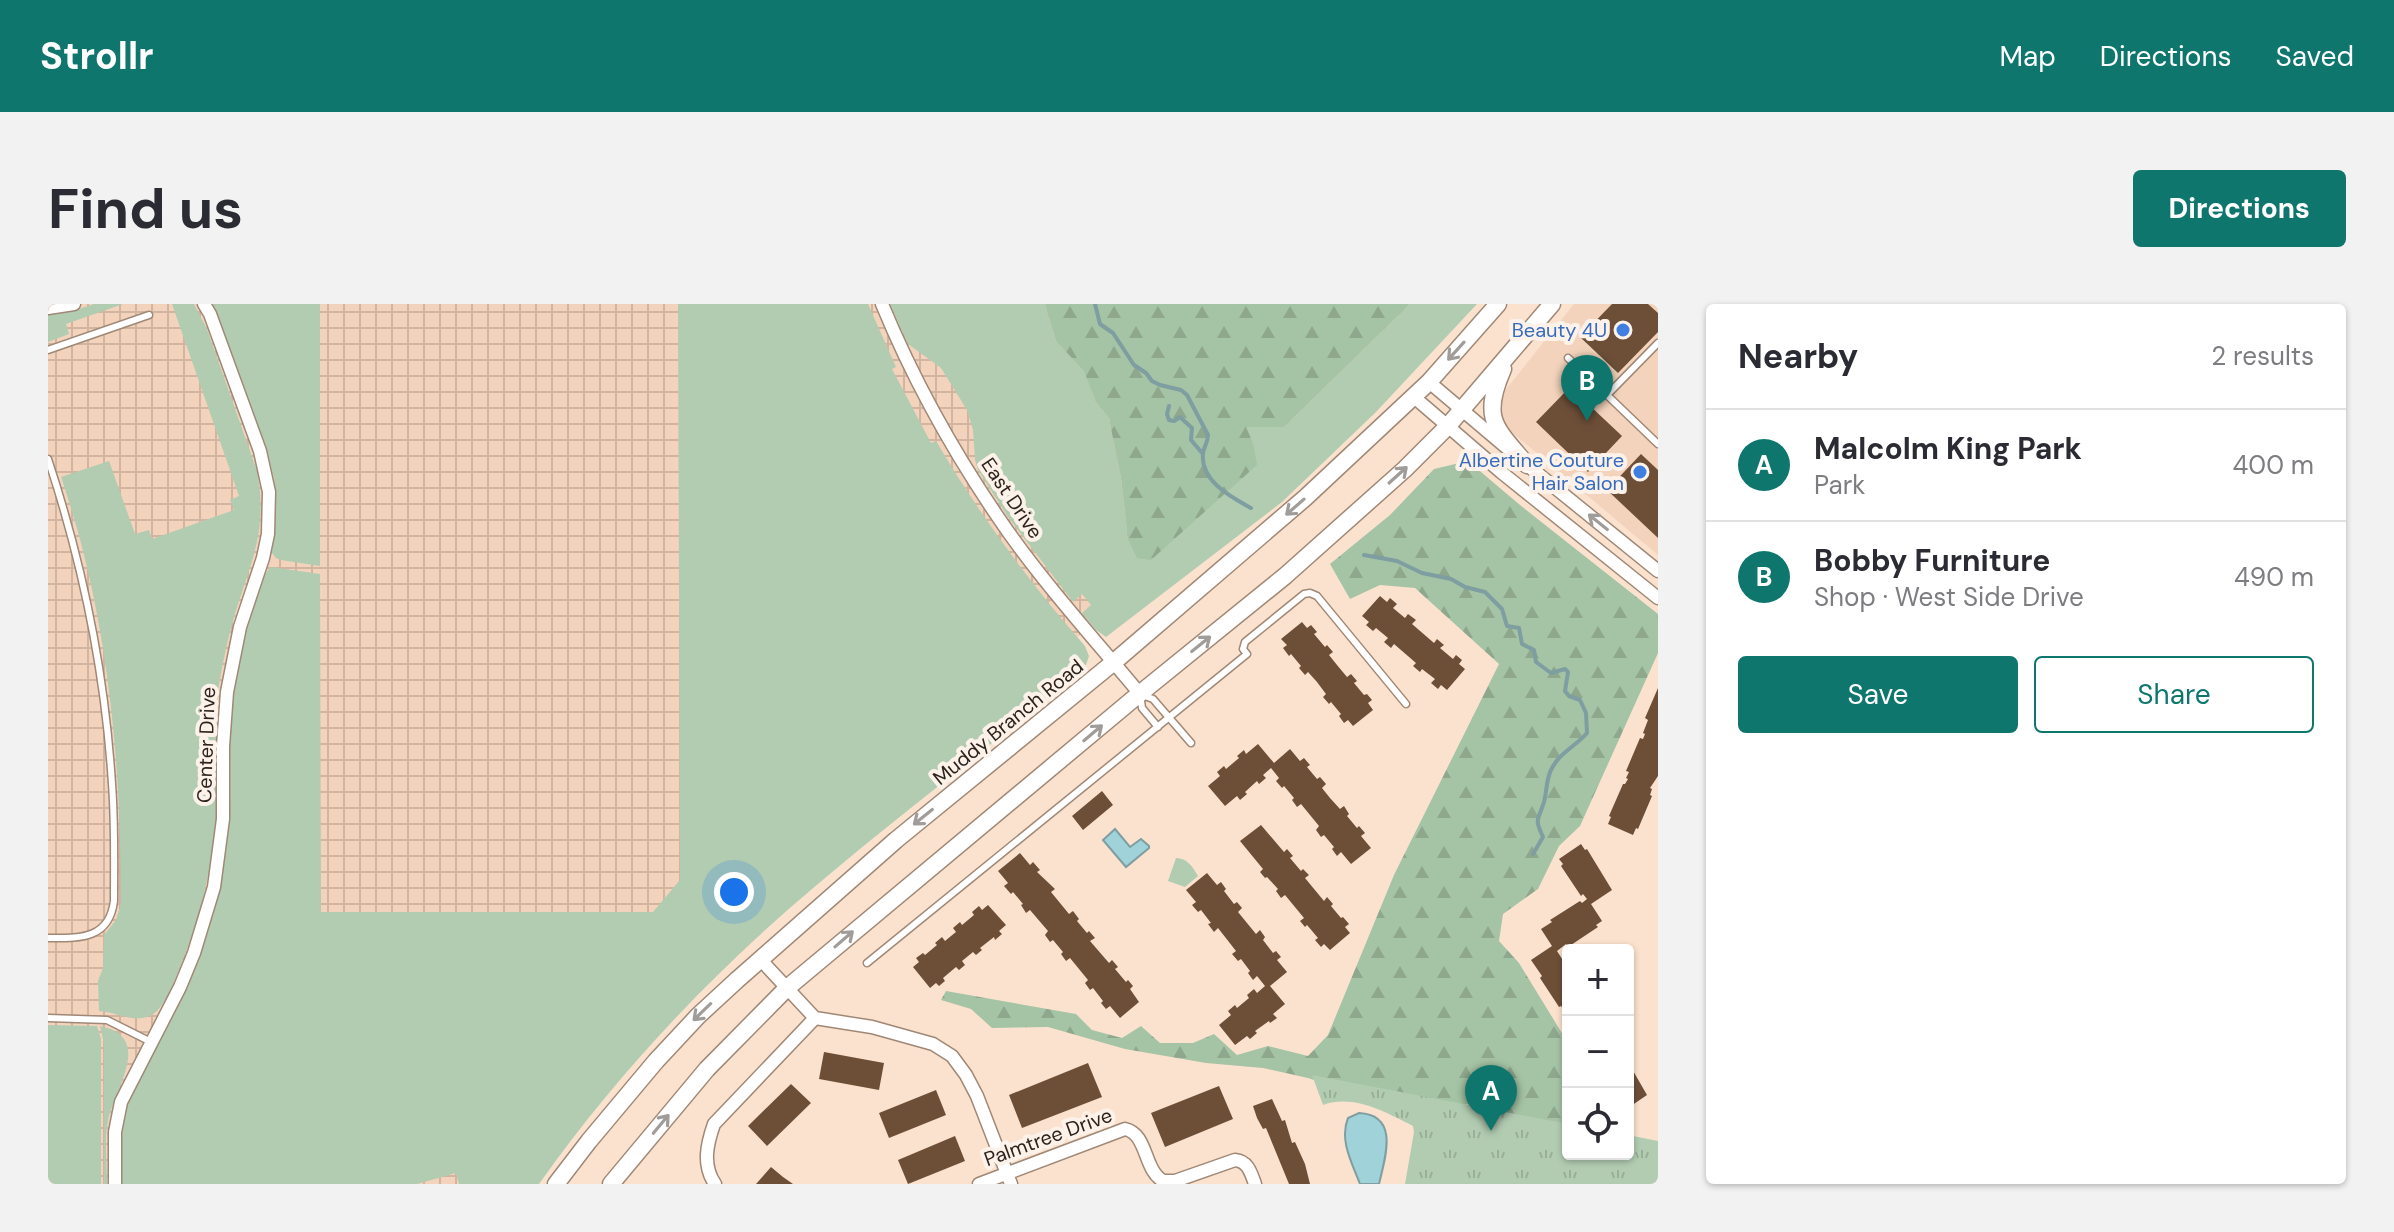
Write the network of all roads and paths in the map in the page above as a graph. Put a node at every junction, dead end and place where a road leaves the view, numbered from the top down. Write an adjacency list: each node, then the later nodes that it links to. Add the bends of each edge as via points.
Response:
1 (74, 304): 6 (street)
2 (204, 304): 34 (street, Center Drive, via 260,451 270,521 228,683 223,819 214,887 194,953)
3 (882, 304): 22 (street, East Drive, via 897,342 980,490)
4 (1498, 304): 12 (main road, Muddy Branch Road, one-way to 12)
5 (1552, 304): 10 (main road)
6 (48, 308)
7 (149, 315): 9 (lane)
8 (1658, 343): 13 (lane)
9 (48, 350)
10 (1509, 356): 15 (main road); 19 (main road, via 1491,412 1496,428)
11 (1568, 358): 13 (lane)
12 (1429, 382): 14 (main road, Muddy Branch Road); 15 (street)
13 (1607, 395): 17 (lane)
14 (1414, 397): 16 (street); 22 (main road, Muddy Branch Road, one-way to 22)
15 (1462, 411): 16 (main road); 19 (street)
16 (1447, 427): 21 (street); 23 (main road, one-way to 16, via 1285,576)
17 (1658, 444)
18 (48, 459): 28 (lane, via 75,548 99,659 112,786 114,886 112,912 98,932 82,938)
19 (1527, 465): 20 (street, one-way to 19)
20 (1658, 571)
21 (1658, 598)
22 (1114, 662): 23 (street, East Drive); 29 (main road, Muddy Branch Road, one-way to 29)
23 (1140, 694): 25 (lane, via 1153,699); 26 (lane, via 1142,708); 31 (main road, one-way to 23)
24 (1406, 704): 25 (lane, via 1317,596 1307,593 1245,642 1247,654)
25 (1169, 717): 26 (lane); 27 (lane)
26 (1158, 727): 30 (lane)
27 (1191, 743)
28 (48, 938)
29 (760, 959): 31 (street); 37 (main road, Muddy Branch Road, one-way to 37, via 656,1061)
30 (867, 963)
31 (787, 988): 33 (street); 38 (main road, one-way to 31, via 707,1069)
32 (48, 1018): 34 (lane, via 107,1020)
33 (815, 1018): 35 (street, via 872,1027 933,1044 952,1056 977,1096); 39 (street, via 714,1124 707,1155)
34 (151, 1042): 36 (street, Center Drive, via 121,1102)
35 (1009, 1179): 40 (street, Palmtree Drive); 41 (street, Palmtree Drive, via 1125,1129 1138,1137 1150,1169 1163,1181 1240,1160)
36 (115, 1184)
37 (556, 1184)
38 (611, 1184)
39 (715, 1184)
40 (979, 1184)
41 (1255, 1184)

